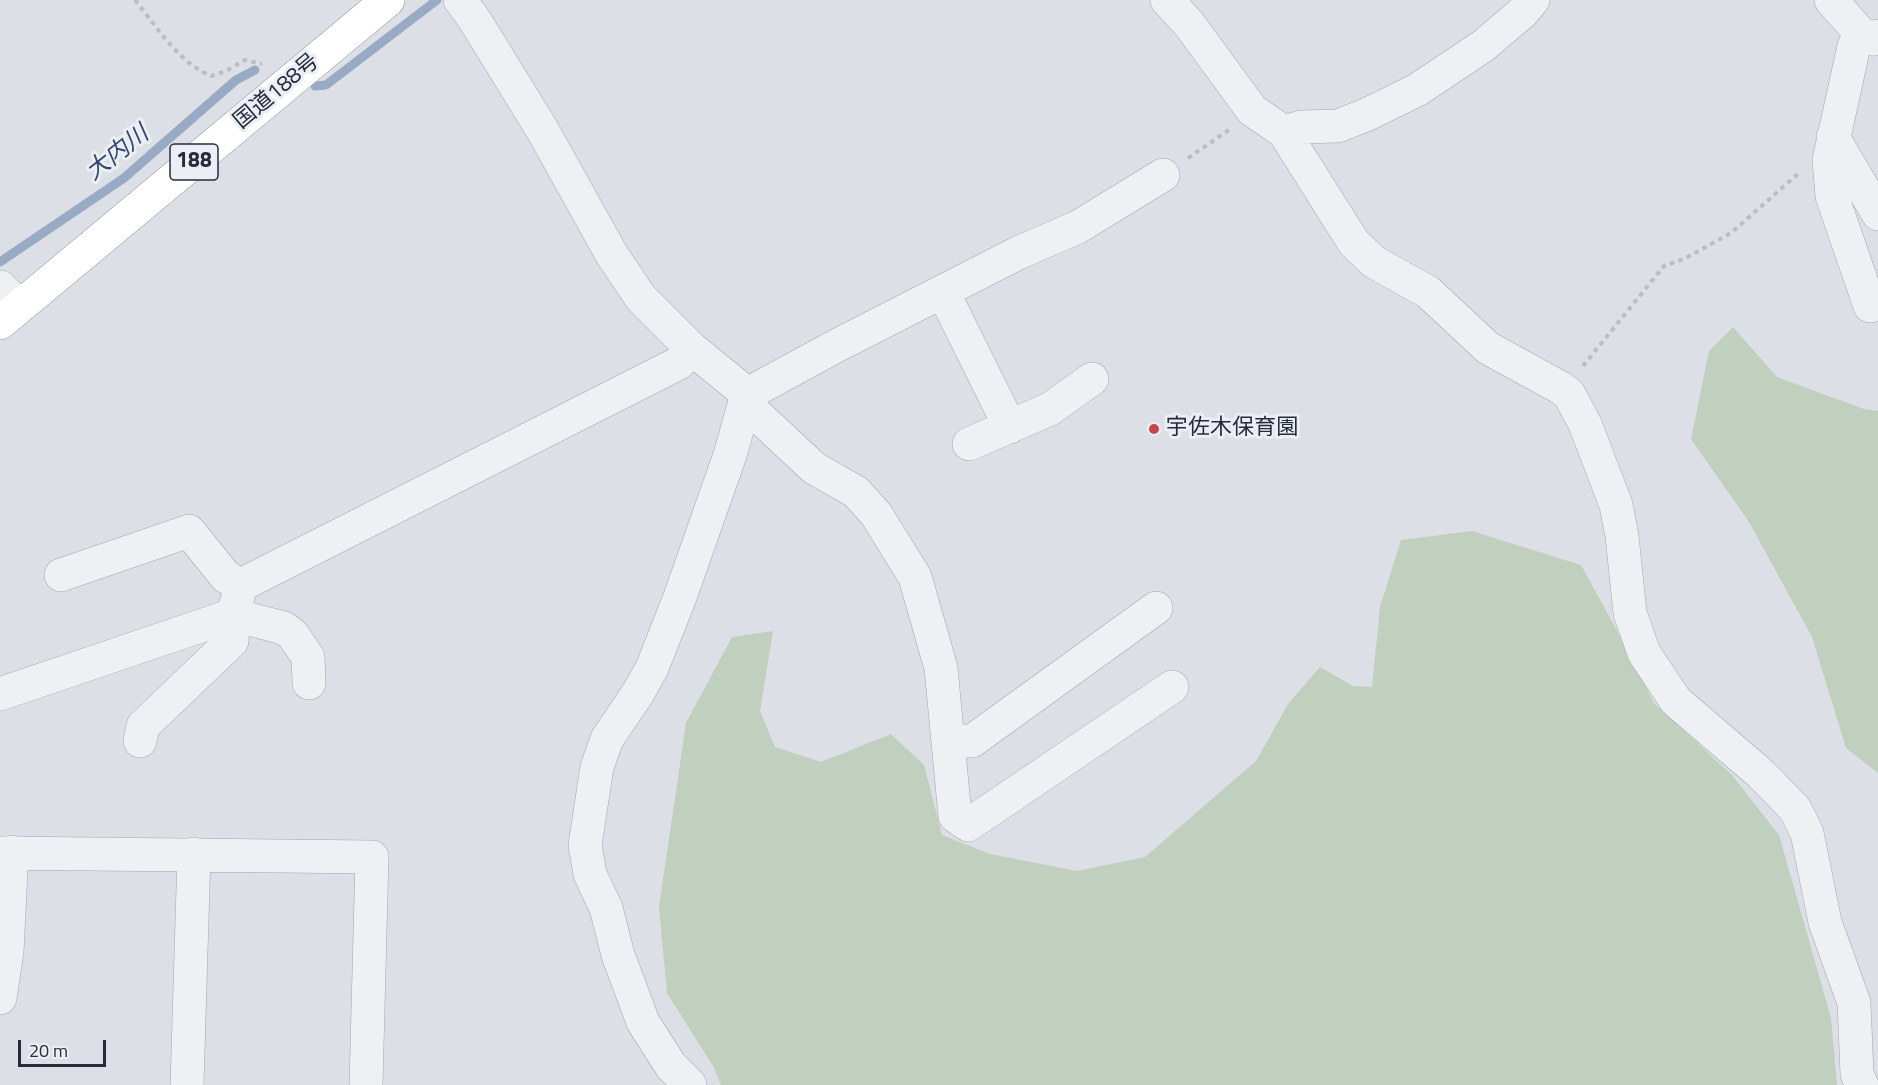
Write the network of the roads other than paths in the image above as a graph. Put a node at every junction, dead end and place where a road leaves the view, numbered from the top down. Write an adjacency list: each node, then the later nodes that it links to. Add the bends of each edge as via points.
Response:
1 (388, 0): 12 (highway, 国道188号 / 188)
2 (460, 0): 14 (street, via 543,131 612,255 641,298)
3 (1167, 0): 7 (street, via 1252,110)
4 (1533, 0): 7 (street, via 1483,46 1417,90 1338,126 1301,127)
5 (1831, 0): 6 (street)
6 (1870, 35): 8 (street, via 1854,46)
7 (1284, 132): 33 (street, via 1354,243 1374,262 1428,292 1488,348 1569,394 1585,424 1616,505 1630,613 1644,653 1676,701 1795,808 1807,833 1826,922 1854,1003 1857,1074)
8 (1833, 137): 10 (street); 13 (street, via 1829,160 1832,196)
9 (1162, 175): 11 (street, via 1078,227)
10 (1878, 214)
11 (943, 292): 16 (street); 17 (street)
12 (7, 306)
13 (1870, 306)
14 (691, 348): 16 (street, via 740,388); 20 (street, via 679,363)
15 (1092, 379): 17 (street, via 1050,409)
16 (746, 398): 26 (street, via 754,412 814,468 856,492 876,514 915,577 941,668); 32 (street, via 730,455 656,658 607,739 597,767 585,845 590,874 606,908 618,955 643,1022 671,1066)
17 (1010, 427): 18 (street)
18 (969, 444)
19 (62, 575): 20 (street, via 189,531 226,578)
20 (237, 600): 22 (street, via 293,635 308,657); 24 (street); 25 (street, via 232,641 143,726)
21 (1156, 608): 26 (street, via 972,741)
22 (309, 683)
23 (1172, 687): 26 (street, via 968,825 955,816)
24 (0, 694)
25 (140, 741)
26 (949, 741)
27 (6, 852): 28 (street); 29 (street, via 7,952)
28 (194, 854): 30 (street); 31 (street, via 372,857)
29 (0, 998)
30 (188, 1085)
31 (366, 1085)
32 (690, 1085)
33 (1862, 1085)

